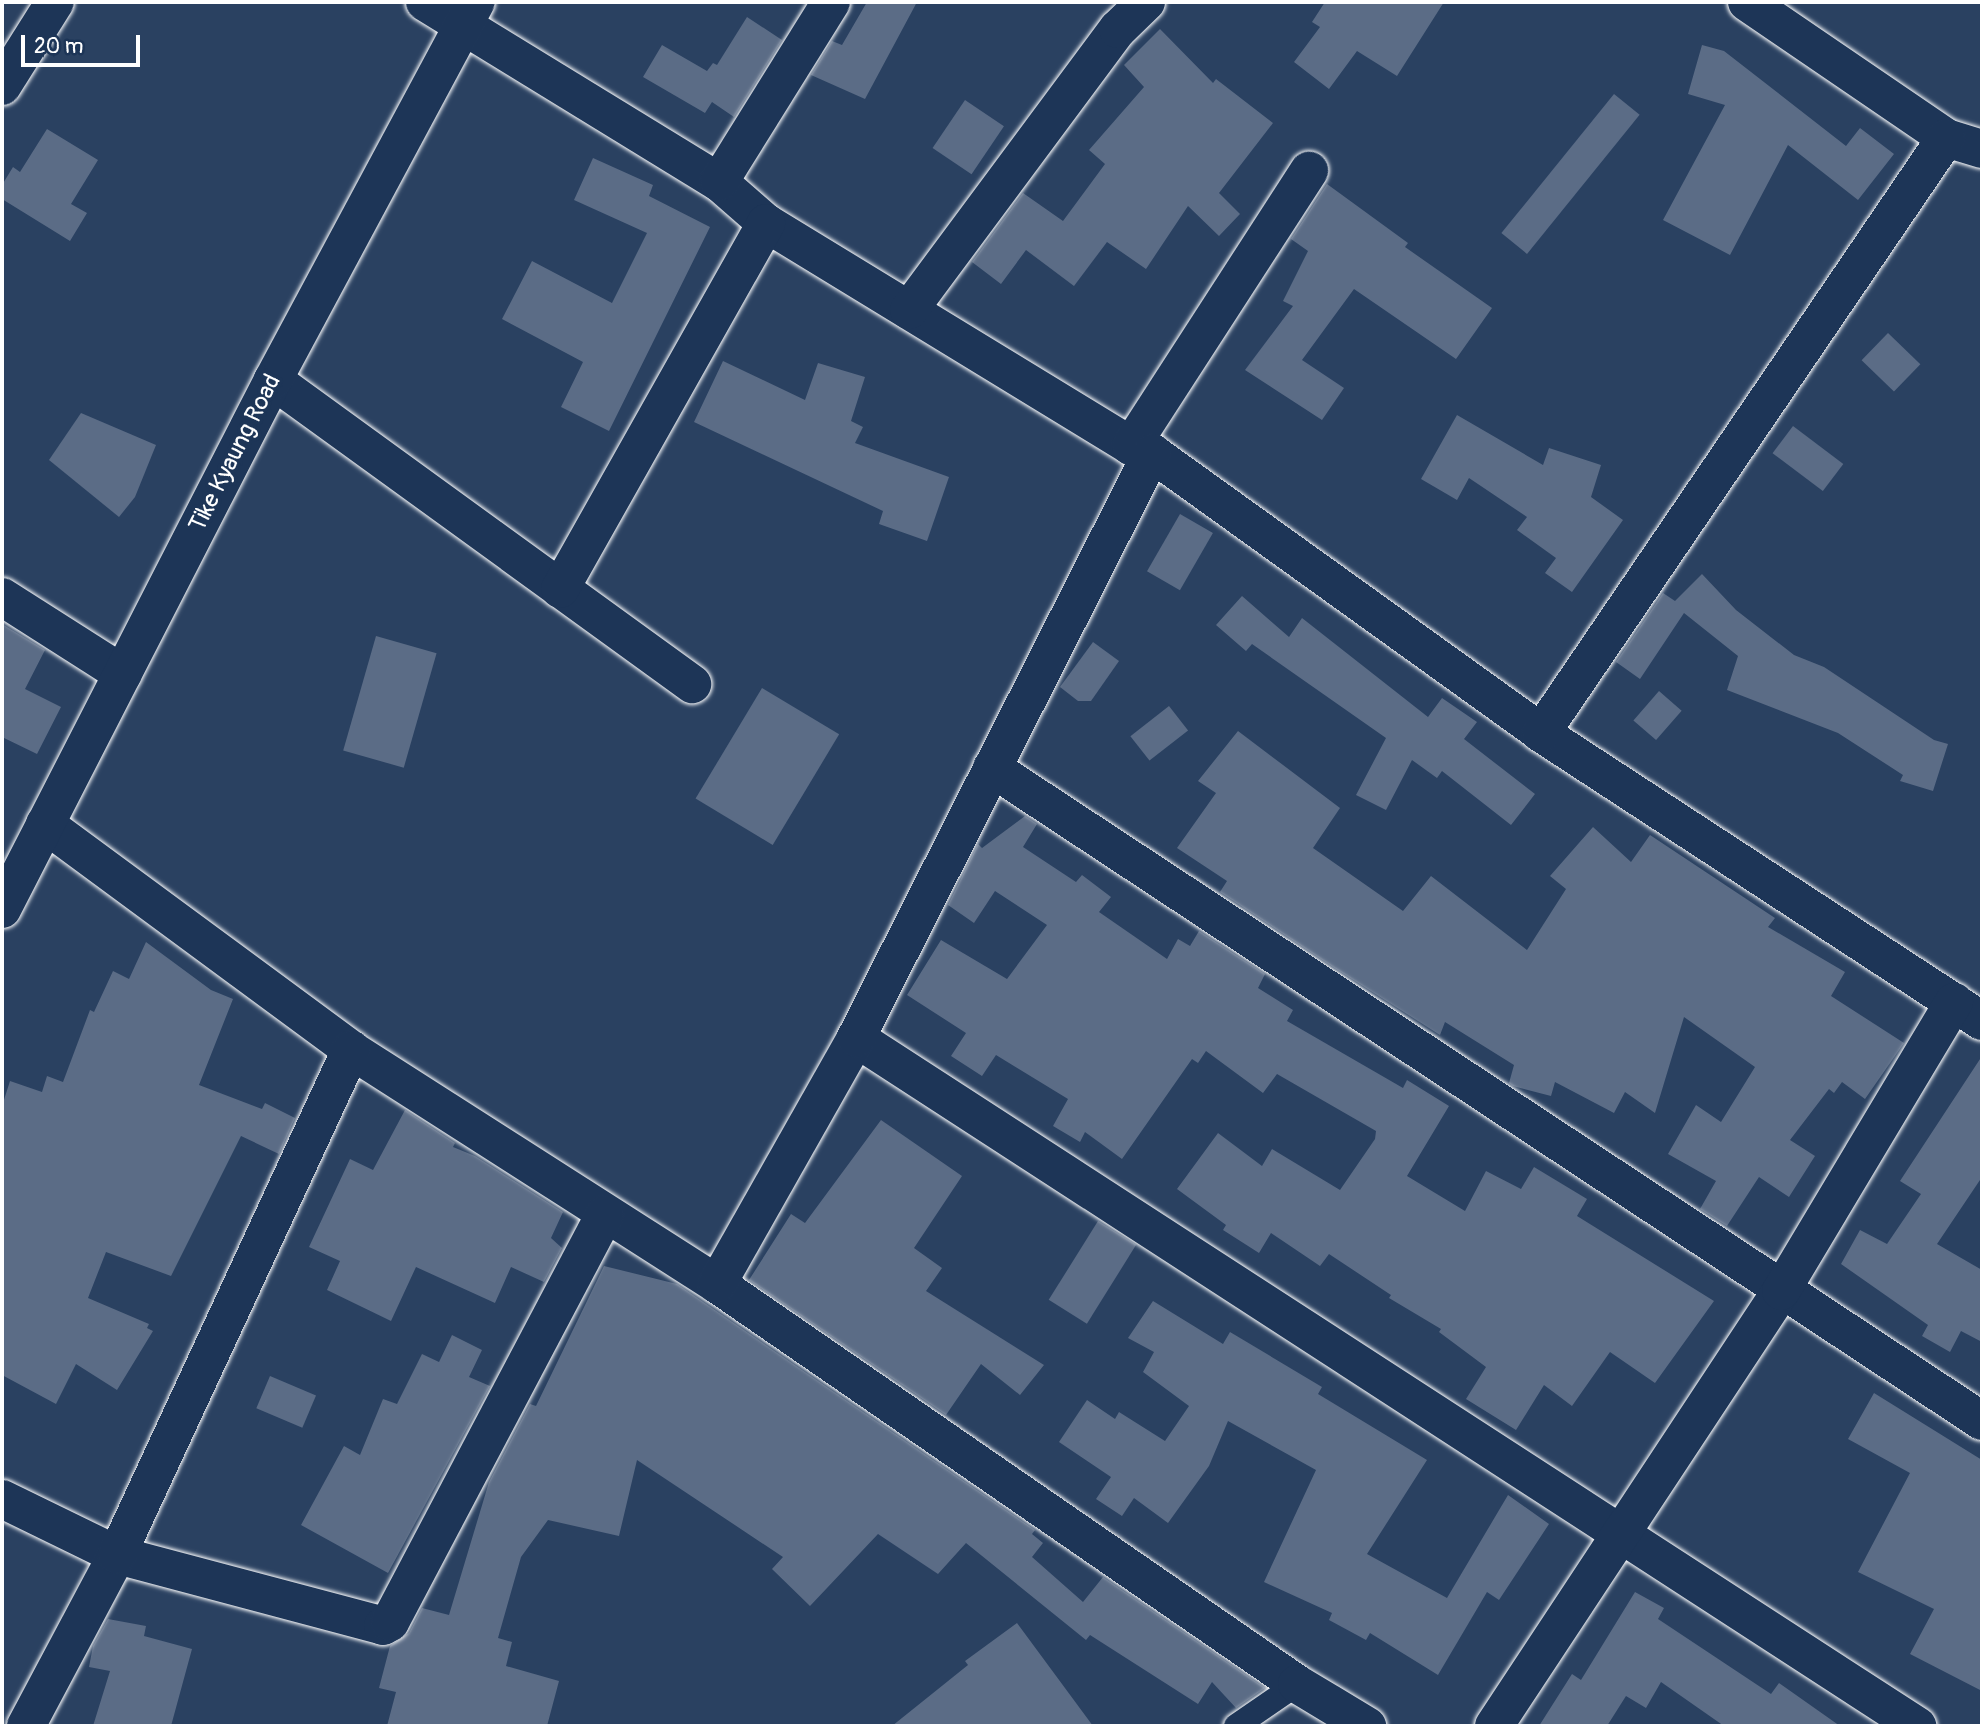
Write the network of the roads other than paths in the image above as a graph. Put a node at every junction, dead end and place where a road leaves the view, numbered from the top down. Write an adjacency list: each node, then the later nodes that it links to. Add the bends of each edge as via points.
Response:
1 (55, 2): 7 (street)
2 (425, 2): 6 (street)
3 (831, 2): 11 (street)
4 (1146, 2): 13 (street, via 1118,29)
5 (1747, 2): 8 (street)
6 (470, 15): 11 (street); 14 (street, Tike Kyaung Road)
7 (2, 86)
8 (1946, 138): 9 (street); 20 (street)
9 (1982, 149)
10 (1309, 171): 15 (street)
11 (719, 182): 12 (street)
12 (766, 223): 13 (street); 16 (street)
13 (909, 310): 15 (street)
14 (272, 380): 16 (street); 18 (street, Tike Kyaung Road)
15 (1142, 450): 20 (street); 21 (street)
16 (560, 589): 19 (street)
17 (2, 597): 18 (street)
18 (123, 674): 22 (street, Tike Kyaung Road)
19 (692, 684)
20 (1541, 733): 24 (street)
21 (992, 768): 25 (street); 29 (street)
22 (45, 824): 23 (street, Tike Kyaung Road); 26 (street)
23 (2, 909)
24 (1968, 1012): 29 (street)
25 (856, 1038): 28 (street); 32 (street)
26 (351, 1050): 27 (street); 33 (street)
27 (605, 1214): 28 (street); 33 (street, via 390,1622 373,1625)
28 (718, 1284): 34 (street)
29 (1781, 1291): 30 (street); 32 (street)
30 (1982, 1421)
31 (2, 1499): 33 (street)
32 (1619, 1536): 38 (street); 39 (street)
33 (117, 1555): 35 (street)
34 (1297, 1684): 36 (lane); 37 (street)
35 (26, 1726)
36 (1236, 1726)
37 (1367, 1726)
38 (1494, 1726)
39 (1917, 1726)

